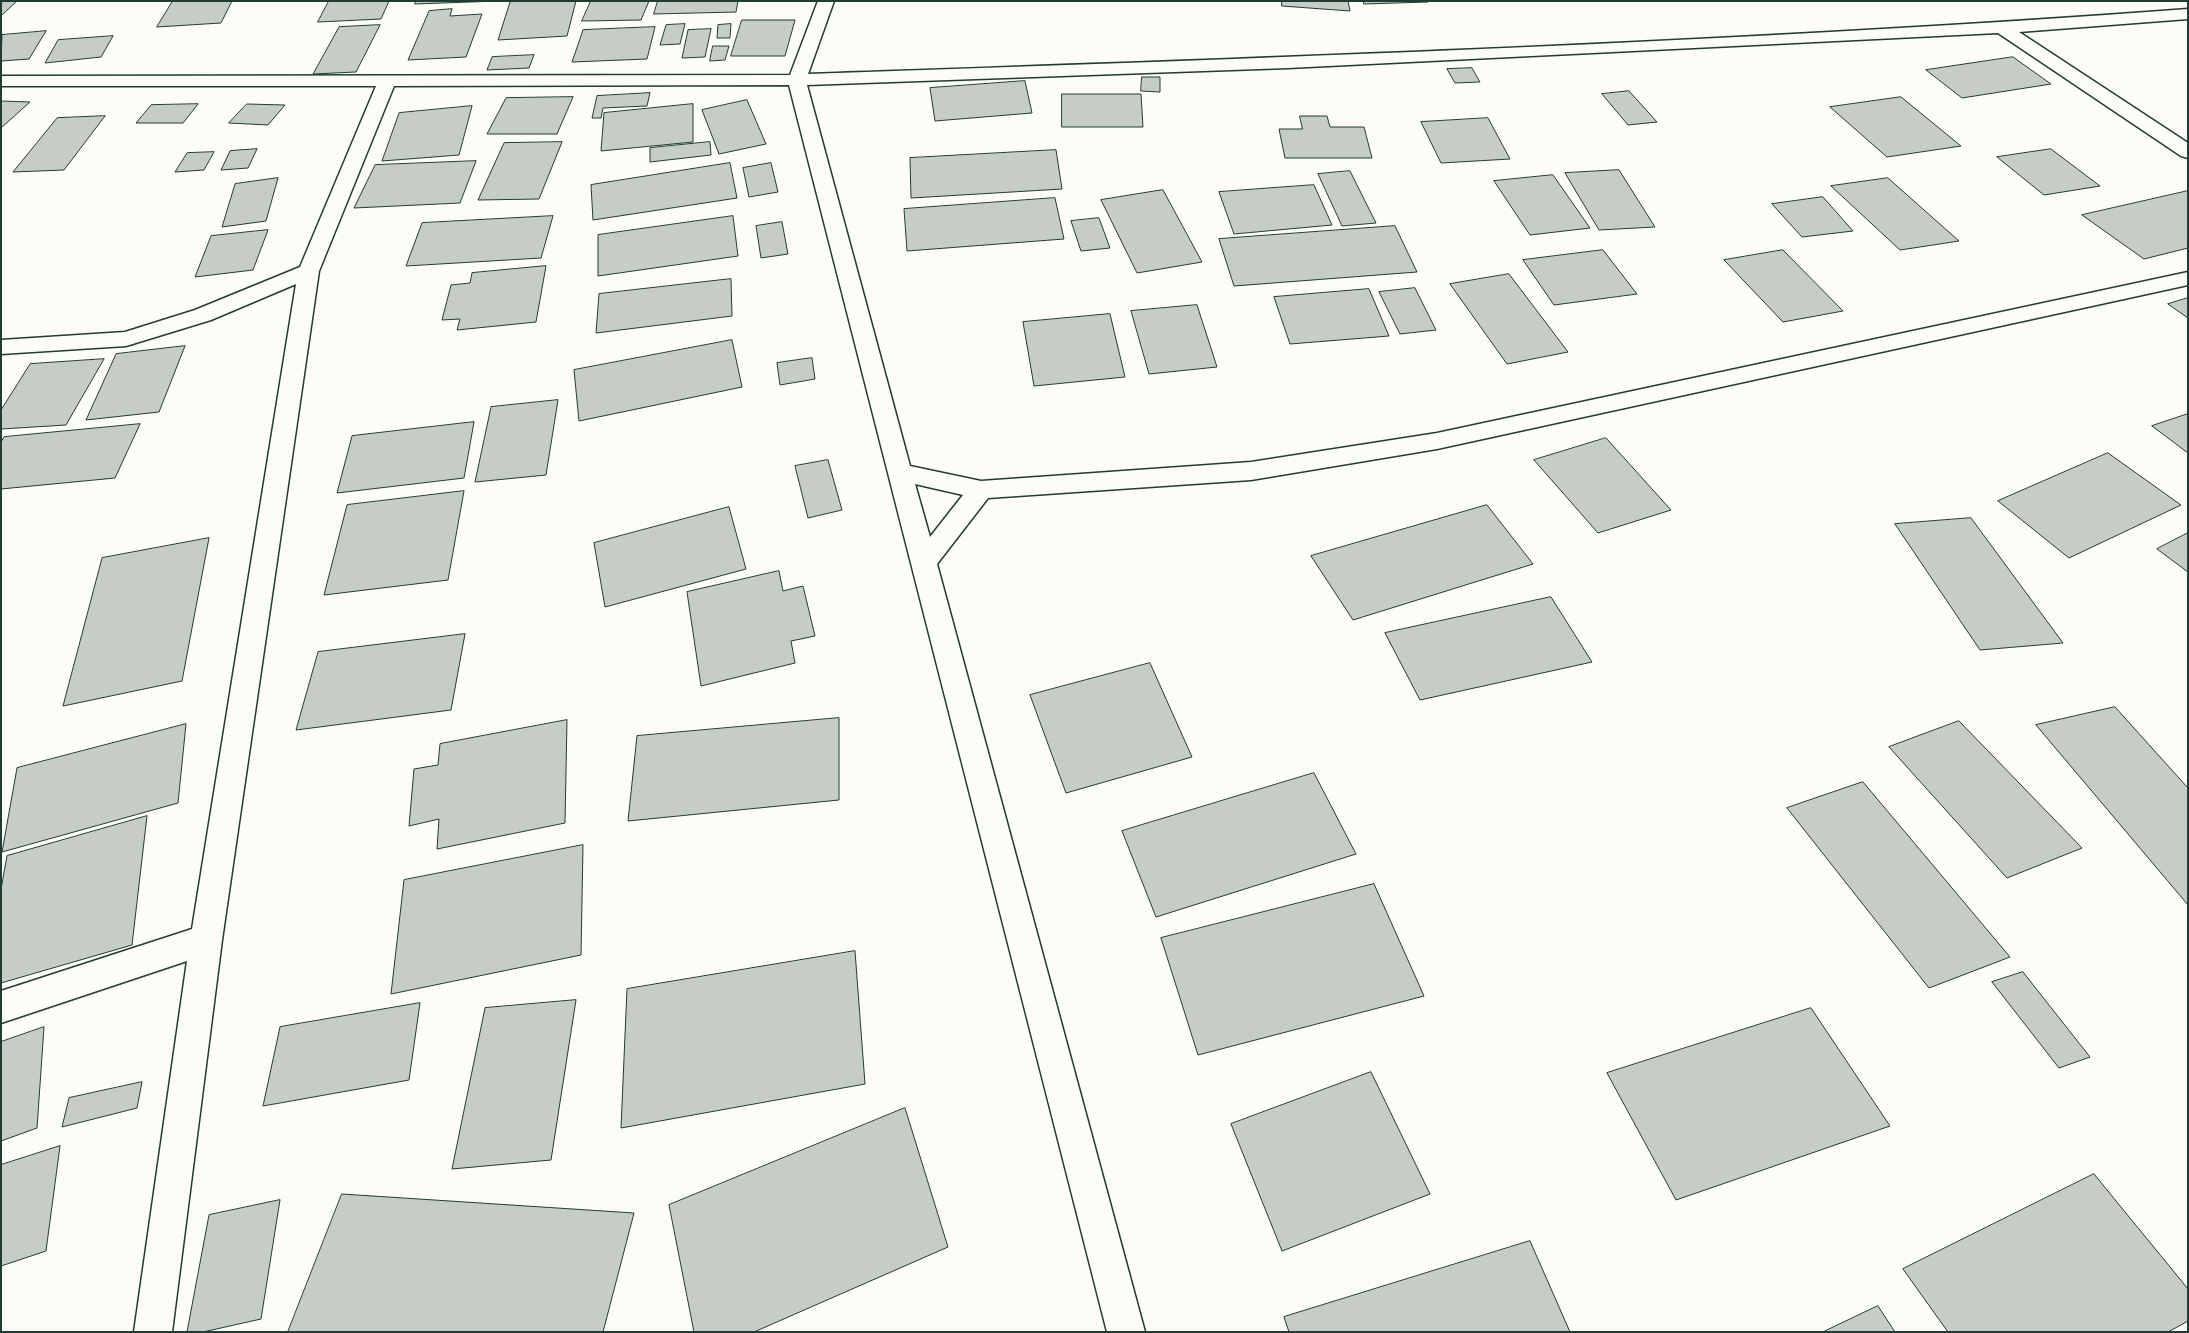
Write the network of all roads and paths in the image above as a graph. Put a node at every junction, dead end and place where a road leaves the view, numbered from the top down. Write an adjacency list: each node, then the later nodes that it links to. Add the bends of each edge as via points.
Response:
1 (826, 1): 4 (street)
2 (2188, 14): 3 (street)
3 (2002, 28): 4 (street, via 1288,64); 7 (street)
4 (797, 80): 6 (street); 11 (street)
5 (1, 81): 6 (street)
6 (387, 82): 8 (street)
7 (2188, 152)
8 (309, 271): 10 (street, via 203,315 126,339); 14 (street)
9 (2188, 278): 12 (street, via 1437,441 1251,471)
10 (1, 347)
11 (899, 472): 12 (street); 13 (street)
12 (981, 490): 13 (street)
13 (924, 563): 17 (street)
14 (206, 940): 15 (street); 16 (street)
15 (1, 1007)
16 (153, 1332)
17 (1126, 1332)

